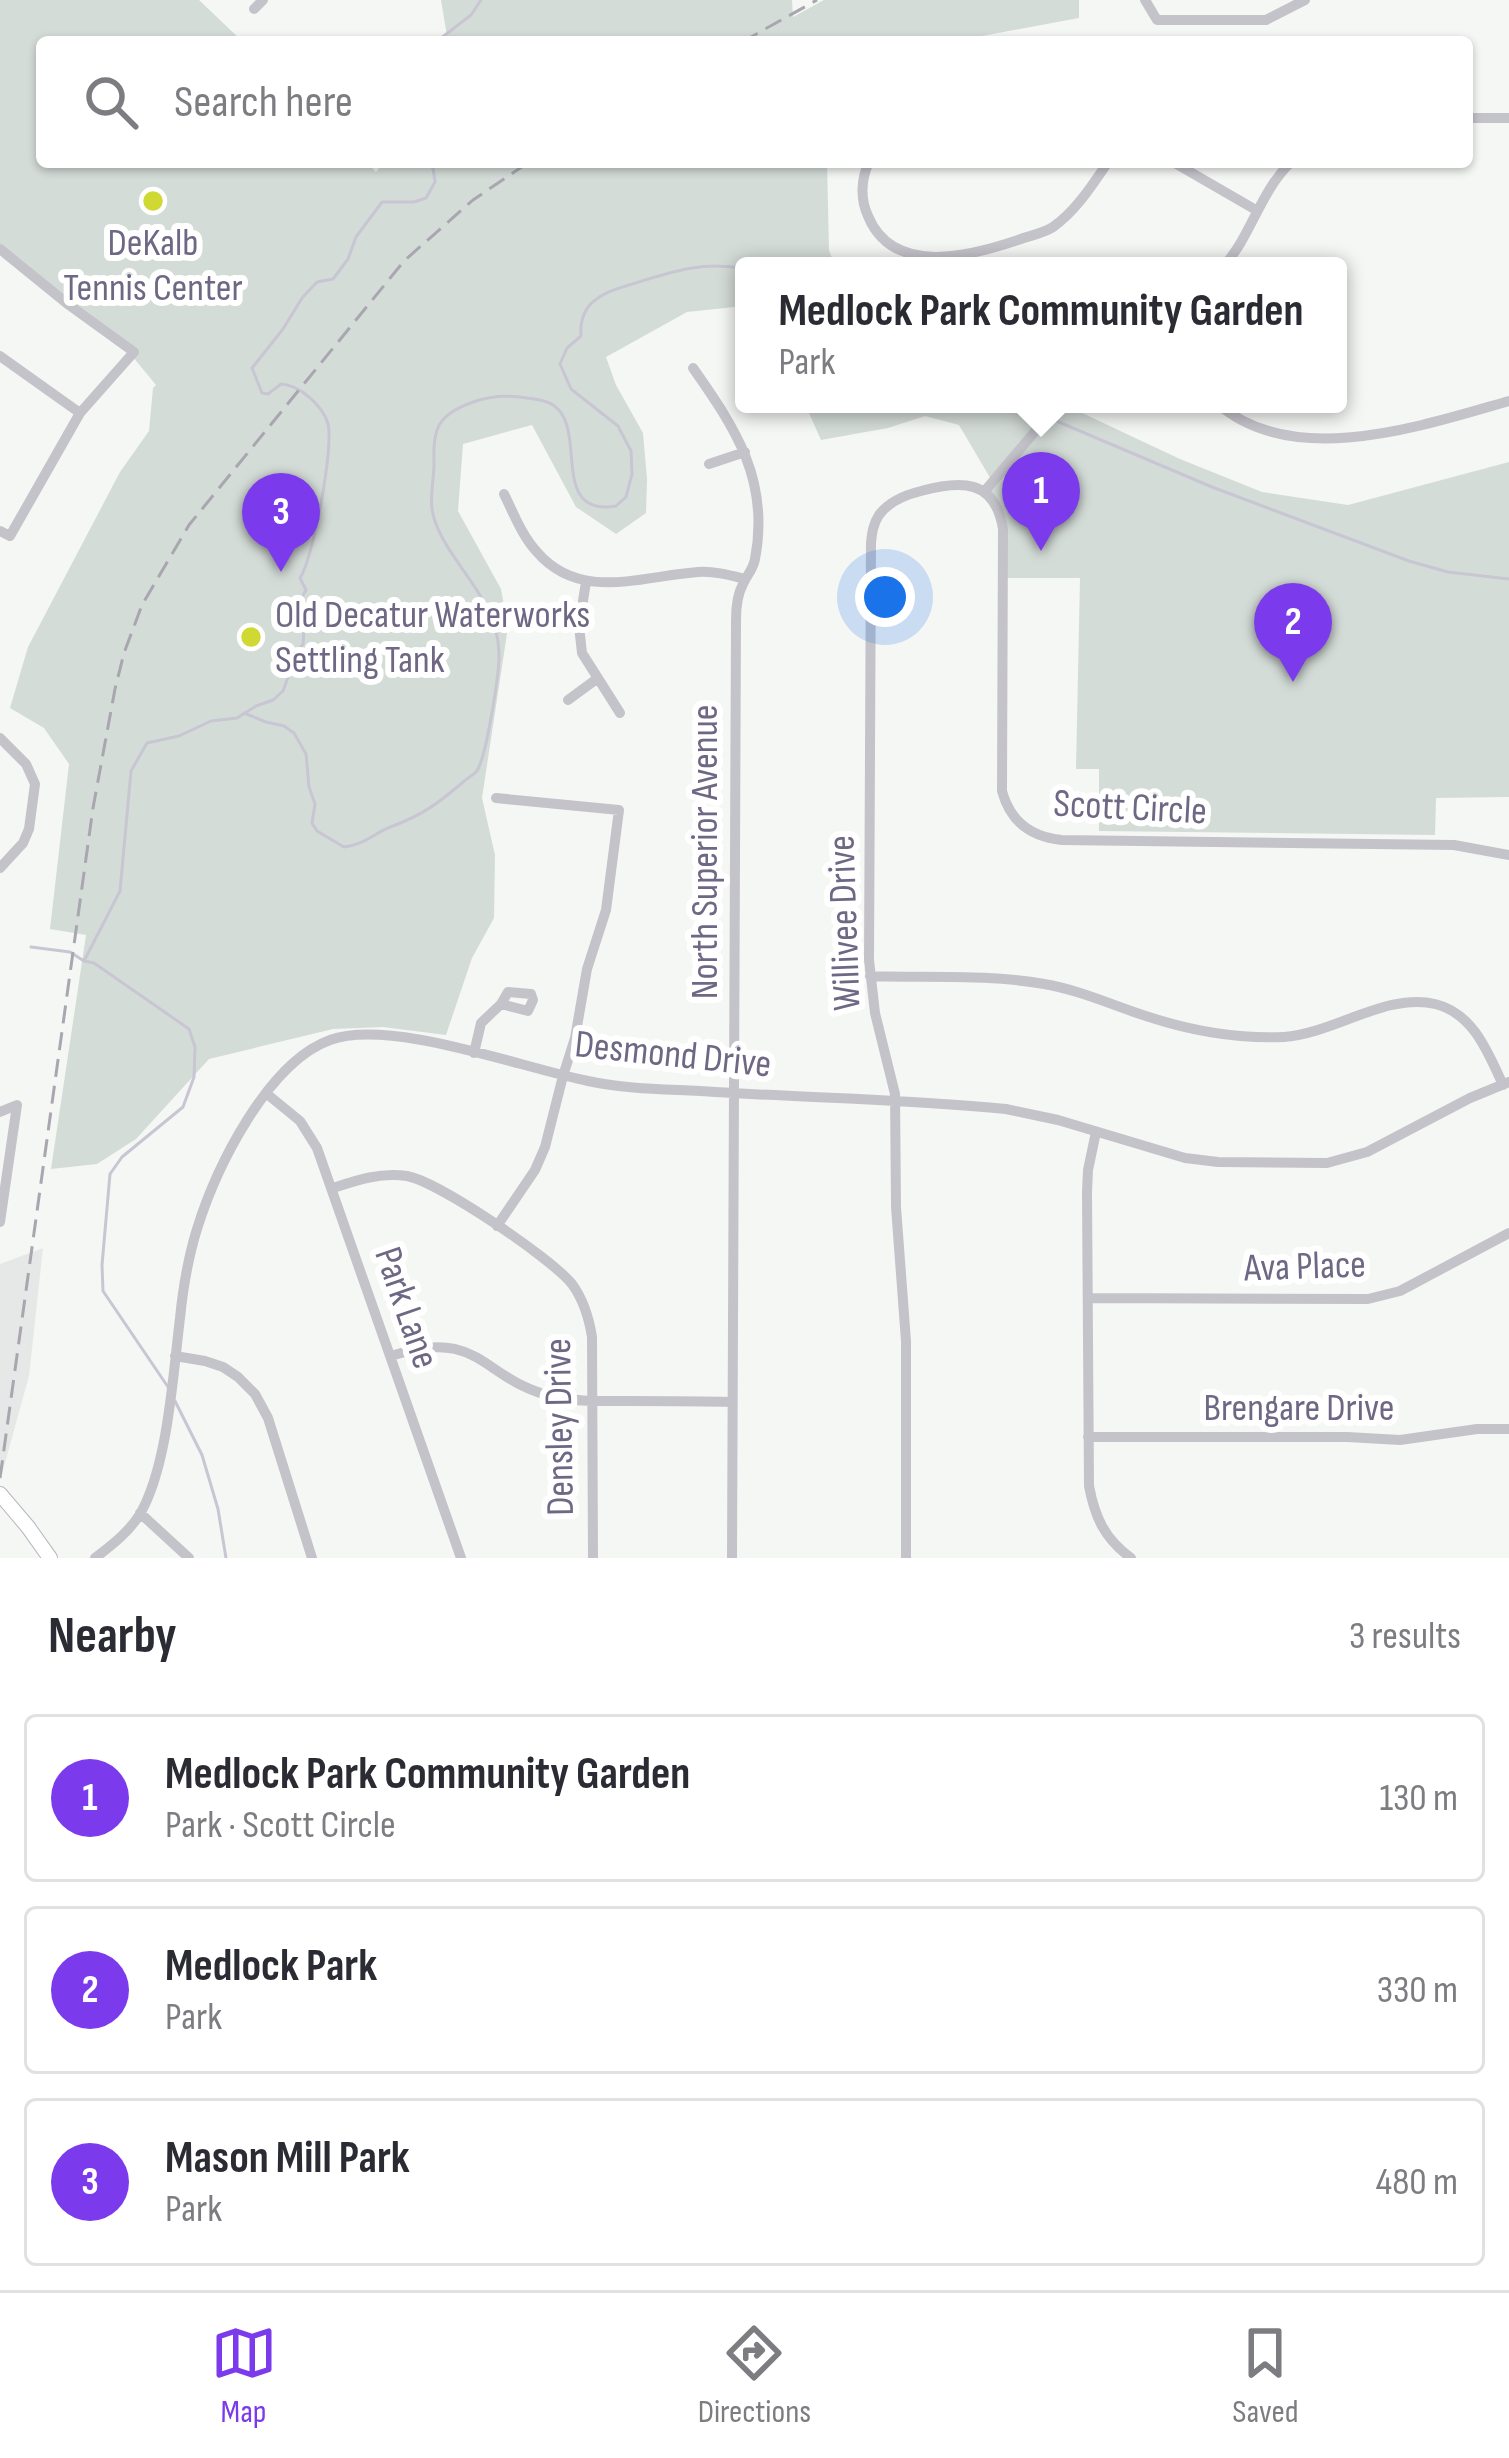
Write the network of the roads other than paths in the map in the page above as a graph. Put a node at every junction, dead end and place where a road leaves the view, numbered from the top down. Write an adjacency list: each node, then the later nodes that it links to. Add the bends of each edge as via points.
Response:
1 (1145, 0): 2 (street, via 1157,20 1242,22 1266,20)
2 (1305, 0)
3 (1473, 118): 4 (street)
4 (1509, 118)
5 (868, 168): 12 (street, via 862,190 876,232 914,256)
6 (1104, 168): 11 (street, via 1052,228)
7 (1183, 168): 9 (street)
8 (1286, 168): 9 (street)
9 (1256, 210): 13 (street)
10 (0, 249): 17 (street, via 134,352)
11 (941, 257)
12 (941, 257)
13 (1231, 257)
14 (0, 356): 17 (street)
15 (693, 368): 20 (street, North Superior Avenue)
16 (1509, 401): 19 (street, via 1416,427 1330,439 1290,436)
17 (80, 413): 24 (street, via 10,536)
18 (1050, 413): 22 (street)
19 (1228, 413)
20 (745, 452): 21 (street); 25 (street, North Superior Avenue, via 758,524)
21 (709, 464)
22 (984, 492): 32 (street, Scott Circle, via 1003,529 1002,791 1025,829 1062,840 1454,845); 34 (street, Willivee Drive, via 958,483 912,493 883,510 873,527)
23 (504, 494): 26 (street, via 544,560)
24 (0, 531)
25 (745, 579): 26 (street, via 699,572); 39 (street, North Superior Avenue, via 736,620)
26 (586, 581): 27 (street, via 580,646)
27 (598, 678): 28 (street); 29 (street)
28 (568, 700)
29 (620, 713)
30 (0, 738): 33 (street, via 35,784 29,829)
31 (496, 798): 37 (street, via 619,810 606,910)
32 (1509, 855)
33 (0, 868)
34 (870, 976): 38 (street, via 1043,984 1196,1031 1235,1035 1288,1037 1426,1002 1460,1015); 41 (street, Willivee Drive)
35 (501, 1004): 36 (street, via 481,1023)
36 (474, 1053): 37 (street, Desmond Drive); 40 (street, Desmond Drive, via 400,1036 345,1036 298,1058)
37 (563, 1076): 39 (street, Desmond Drive); 46 (street, via 540,1159)
38 (1506, 1083): 43 (street, Desmond Drive, via 1328,1163 1198,1160)
39 (734, 1093): 41 (street, Desmond Drive); 52 (street, North Superior Avenue)
40 (267, 1094): 44 (street, Park Lane, via 305,1127); 49 (street, Desmond Drive, via 197,1229)
41 (896, 1101): 43 (street, Desmond Drive, via 1006,1108); 65 (street, Willivee Drive)
42 (0, 1112): 45 (street, via 16,1105)
43 (1096, 1132): 48 (street, via 1087,1178)
44 (333, 1188): 46 (street, Densley Drive, via 376,1176 416,1178); 50 (street, Park Lane)
45 (0, 1222)
46 (497, 1226): 51 (street, Densley Drive, via 578,1294 592,1337)
47 (1509, 1233): 48 (street, Ava Place, via 1400,1291 1368,1299)
48 (1088, 1298): 54 (street)
49 (175, 1356): 56 (street, Desmond Drive, via 161,1454); 61 (street, via 217,1364 255,1394)
50 (391, 1356): 51 (street, via 457,1348 527,1388); 62 (street, Park Lane)
51 (593, 1401): 52 (street); 63 (street, Densley Drive)
52 (732, 1402): 64 (street, North Superior Avenue)
53 (1509, 1429): 54 (street, Brengare Drive, via 1400,1440)
54 (1088, 1437): 57 (street, via 1096,1517)
55 (0, 1494): 58 (main road)
56 (140, 1513): 59 (street, Desmond Drive); 60 (street)
57 (1117, 1547): 66 (street); 67 (street)
58 (50, 1558)
59 (95, 1558)
60 (189, 1558)
61 (312, 1558)
62 (461, 1558)
63 (593, 1558)
64 (732, 1558)
65 (906, 1558)
66 (1105, 1558)
67 (1131, 1558)

